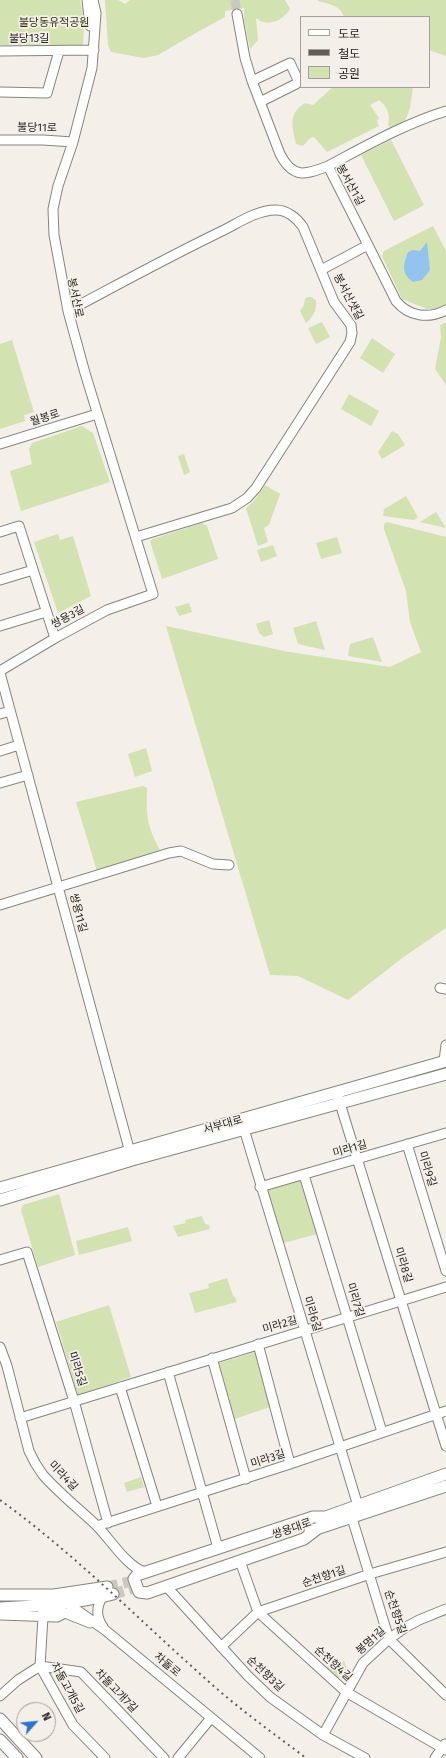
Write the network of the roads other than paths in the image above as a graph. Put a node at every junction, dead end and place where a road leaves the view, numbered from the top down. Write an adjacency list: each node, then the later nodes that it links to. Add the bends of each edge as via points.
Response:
1 (87, 0): 5 (street, 봉서산로)
2 (94, 0): 5 (street, 봉서산로, via 96,13)
3 (236, 14): 7 (street, 봉서산1길)
4 (59, 50): 5 (street, 불당13길); 6 (street, 불당13길); 8 (street, 불당13길, via 47,94)
5 (92, 50): 12 (street, 봉서산로)
6 (0, 51)
7 (252, 82): 9 (street, 봉서산1길); 9 (street, via 290,63 298,80 296,84)
8 (0, 92)
9 (260, 102): 13 (street, 봉서산1길, via 286,165 297,173 312,172)
10 (446, 111): 13 (street, via 391,133)
11 (0, 140): 12 (street, 불당11로)
12 (71, 141): 17 (street, 봉서산로, via 52,209 54,235); 18 (street, 봉서산로, via 54,185 49,208 51,236 64,312)
13 (328, 166): 14 (street, 봉서산1길)
14 (368, 245): 15 (street); 16 (street, 봉서산1길, via 402,308 415,314 429,316)
15 (321, 270): 17 (street, 봉서산샛길, via 303,227 297,219 277,210 261,212 196,242); 21 (street, 봉서산샛길, via 334,302 351,325 350,342 256,488 232,508)
16 (446, 310)
17 (68, 311): 18 (street, 봉서산로)
18 (96, 414): 19 (street, 월봉로); 21 (street, 봉서산로); 24 (street, 봉서산로)
19 (0, 444)
20 (0, 532): 22 (street, via 19,526)
21 (136, 537): 24 (street, 봉서산로)
22 (33, 570): 23 (street); 25 (street)
23 (0, 580)
24 (151, 594): 27 (street, 쌍용3길, via 107,610)
25 (46, 612): 26 (street); 27 (street)
26 (0, 626)
27 (55, 638): 28 (street, 쌍용3길)
28 (0, 672): 29 (street, 쌍용11길)
29 (10, 711): 30 (street); 31 (street, 쌍용11길)
30 (0, 714)
31 (19, 746): 32 (street); 33 (street, 쌍용11길)
32 (0, 751)
33 (28, 775): 34 (street); 36 (street, 쌍용11길)
34 (0, 783)
35 (229, 865): 36 (street, via 213,864 181,851)
36 (59, 888): 37 (street); 46 (street, 쌍용11길)
37 (0, 904)
38 (446, 1045): 39 (street)
39 (445, 1061): 41 (main road, 서부대로)
40 (446, 1074): 42 (main road, 서부대로)
41 (336, 1092): 42 (street, 미라8길); 46 (main road, 서부대로)
42 (339, 1103): 43 (main road, 서부대로); 47 (street, 미라8길)
43 (244, 1129): 46 (main road, 서부대로); 49 (street, 미라6길)
44 (446, 1133): 45 (street, 미라1길)
45 (407, 1144): 47 (street, 미라1길); 53 (street, 미라9길)
46 (131, 1156): 50 (main road, 서부대로); 51 (main road, 서부대로)
47 (358, 1159): 48 (street, 미라1길); 55 (street, 미라8길)
48 (304, 1174): 49 (street, 미라1길); 56 (street, 미라7길)
49 (260, 1187): 57 (street, 미라6길)
50 (0, 1188)
51 (0, 1200)
52 (0, 1260): 64 (street, 미라5길, via 27,1252)
53 (446, 1271)
54 (446, 1287): 55 (street, 미라2길)
55 (402, 1300): 56 (street, 미라2길); 66 (street, 미라8길)
56 (347, 1317): 57 (street, 미라2길); 68 (street, 미라7길)
57 (305, 1330): 58 (street, 미라2길); 69 (street, 미라6길)
58 (258, 1344): 60 (street, 미라2길); 71 (street, 미라2길)
59 (0, 1347): 61 (street, 미라4길)
60 (212, 1358): 62 (street, 미라2길); 73 (street)
61 (3, 1362): 67 (street, 미라4길)
62 (168, 1372): 63 (street, 미라2길); 75 (street)
63 (120, 1387): 64 (street, 미라2길); 76 (street)
64 (74, 1401): 67 (street, 미라2길); 80 (street, 미라5길)
65 (446, 1411): 66 (street, 미라3길)
66 (436, 1414): 68 (street, 미라3길); 70 (street, 미라8길)
67 (20, 1418): 81 (street, 미라4길, via 29,1451 39,1469)
68 (382, 1432): 69 (street, 미라3길)
69 (341, 1446): 71 (street, 미라3길); 77 (street, 미라6길)
70 (446, 1446)
71 (290, 1464): 73 (street, 미라3길)
72 (446, 1474): 77 (main road, 쌍용대로)
73 (246, 1479): 75 (street, 미라3길)
74 (446, 1486): 79 (main road, 쌍용대로)
75 (201, 1492): 76 (street, 미라3길); 83 (street)
76 (157, 1506): 80 (street, 미라3길)
77 (358, 1506): 78 (main road, 쌍용대로)
78 (327, 1517): 83 (main road, via 313,1517); 88 (main road, 쌍용대로)
79 (352, 1518): 82 (main road, 쌍용대로); 87 (street, 순천향5길)
80 (108, 1523): 81 (street, 미라3길)
81 (97, 1526): 85 (street, 미라4길)
82 (317, 1529): 86 (main road, via 304,1539); 88 (main road, 쌍용대로)
83 (218, 1548): 88 (main road)
84 (446, 1552): 87 (street, 순천향1길)
85 (125, 1557): 88 (street); 88 (street, via 138,1569)
86 (240, 1561): 89 (main road); 96 (street, 순천향4길)
87 (370, 1574): 96 (street, 순천향1길); 100 (street, 순천향5길)
88 (139, 1580): 89 (main road, via 137,1590 143,1594)
89 (166, 1586): 101 (street, 순천향3길)
90 (3, 1594): 91 (main road)
91 (54, 1595): 92 (main road, via 110,1591); 94 (street, 차돌로)
92 (102, 1597): 94 (main road); 99 (street, via 97,1614)
93 (0, 1608): 94 (main road)
94 (66, 1608): 98 (street, via 57,1617); 99 (street, 차돌로)
95 (446, 1609): 100 (street, 봉명1길, via 419,1620)
96 (258, 1612): 101 (street, 순천향1길); 103 (street, 순천향4길)
97 (0, 1615): 98 (street)
98 (43, 1617): 102 (street, 차돌고개5길)
99 (105, 1630): 106 (street, 차돌로)
100 (389, 1639): 103 (street, 봉명1길, via 363,1663); 104 (street, 순천향5길)
101 (221, 1647): 108 (street, 순천향3길, via 270,1697)
102 (40, 1666): 105 (street); 113 (street, 차돌고개5길, via 73,1725); 114 (street, 차돌고개7길, via 81,1672)
103 (346, 1692): 108 (street, 봉명1길); 110 (street, 순천향4길)
104 (446, 1695)
105 (0, 1696)
106 (211, 1718): 115 (street); 116 (street, 차돌로)
107 (0, 1719): 112 (main road)
108 (323, 1735): 117 (street, 순천향3길)
109 (0, 1740): 111 (main road)
110 (445, 1746): 118 (street)
111 (17, 1758)
112 (36, 1758)
113 (105, 1758)
114 (164, 1758)
115 (178, 1758)
116 (260, 1758)
117 (365, 1758)
118 (435, 1758)

